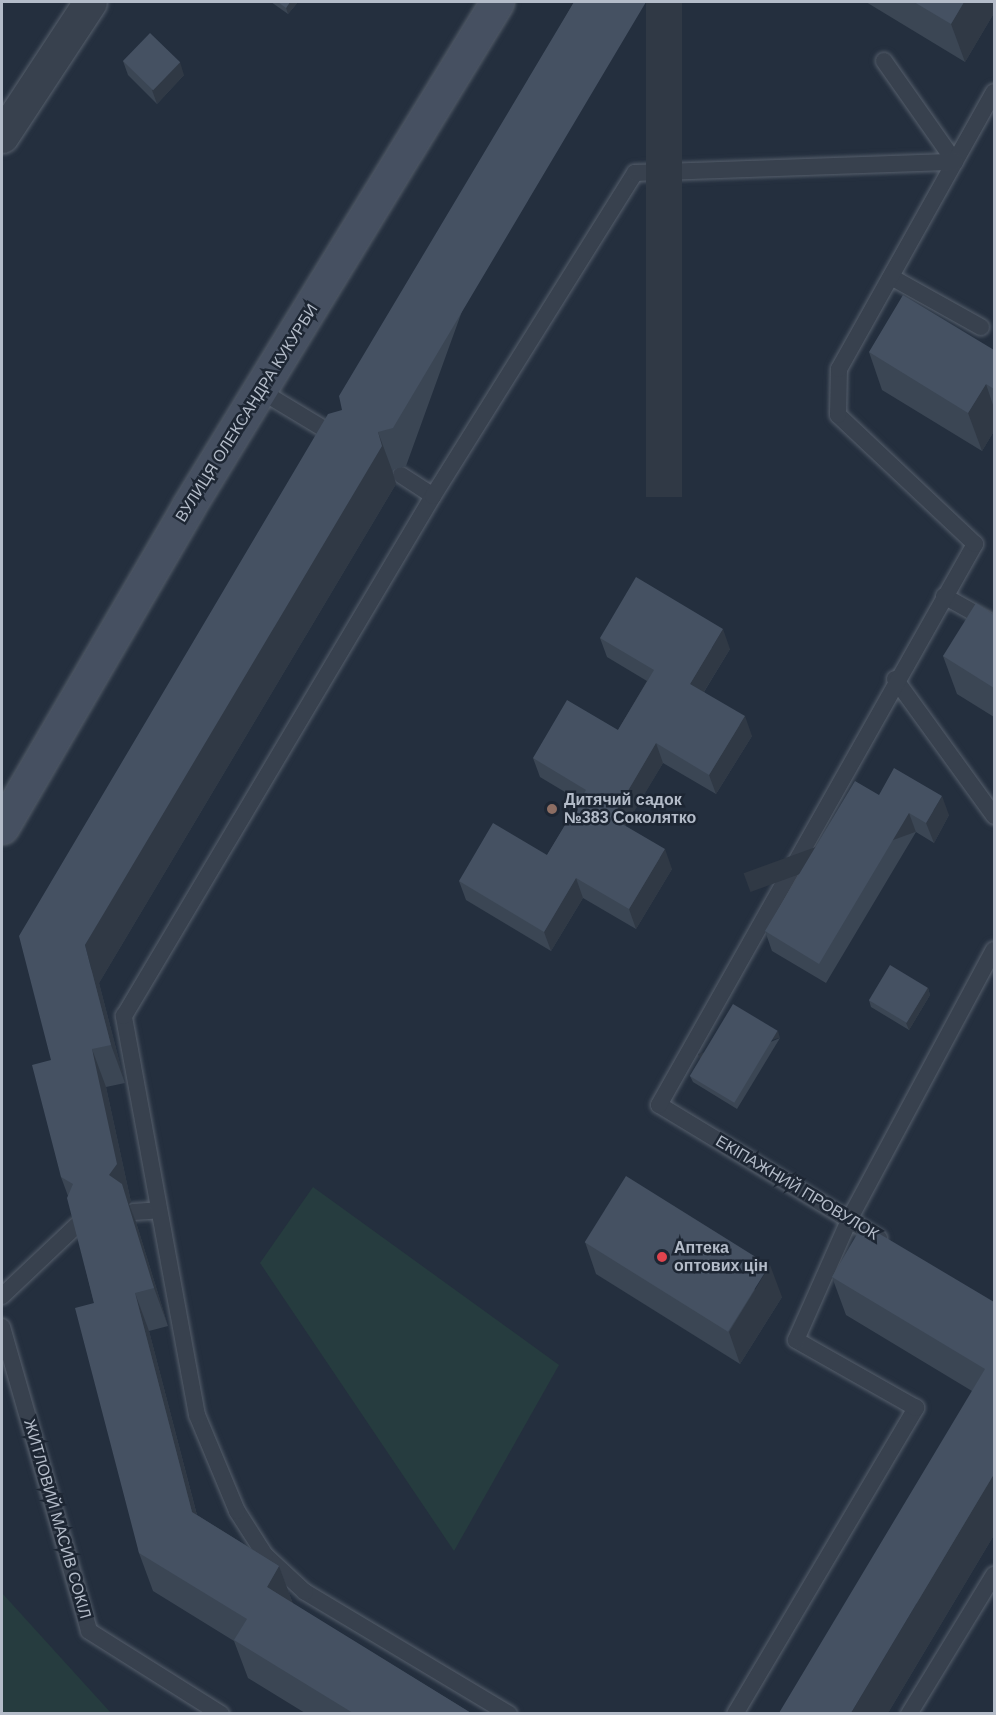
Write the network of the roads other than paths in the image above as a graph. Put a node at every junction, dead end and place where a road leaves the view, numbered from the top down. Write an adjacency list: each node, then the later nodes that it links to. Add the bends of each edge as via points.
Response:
1 (90, 2): 5 (street)
2 (497, 2): 9 (street, ВУЛИЦЯ ОЛЕКСАНДРА КУКУРБИ)
3 (884, 61): 6 (lane)
4 (994, 92): 6 (lane)
5 (2, 136)
6 (955, 162): 7 (lane); 12 (lane, via 635,173)
7 (891, 277): 8 (lane); 13 (lane, via 839,369 838,415 975,544)
8 (981, 327)
9 (261, 391): 10 (lane); 17 (street, ВУЛИЦЯ ОЛЕКСАНДРА КУКУРБИ)
10 (348, 443)
11 (401, 475): 12 (lane)
12 (433, 496): 19 (lane, via 124,1016)
13 (944, 596): 14 (lane); 15 (lane)
14 (994, 624)
15 (896, 679): 16 (lane); 21 (lane, ЕКІПАЖНИЙ ПРОВУЛОК, via 659,1105)
16 (994, 816)
17 (2, 827)
18 (994, 951): 21 (lane)
19 (159, 1210): 20 (lane); 28 (lane, via 197,1415 237,1511 266,1555 305,1592)
20 (133, 1212)
21 (850, 1218): 23 (lane, ЕКІПАЖНИЙ ПРОВУЛОК); 29 (lane, via 796,1340 916,1408)
22 (77, 1225): 24 (lane)
23 (899, 1252)
24 (2, 1296)
25 (2, 1327): 27 (lane, ЖИТЛОВИЙ МАСИВ СОКІЛ, via 89,1631)
26 (994, 1575): 30 (lane)
27 (221, 1713)
28 (509, 1713)
29 (735, 1713)
30 (909, 1713)

